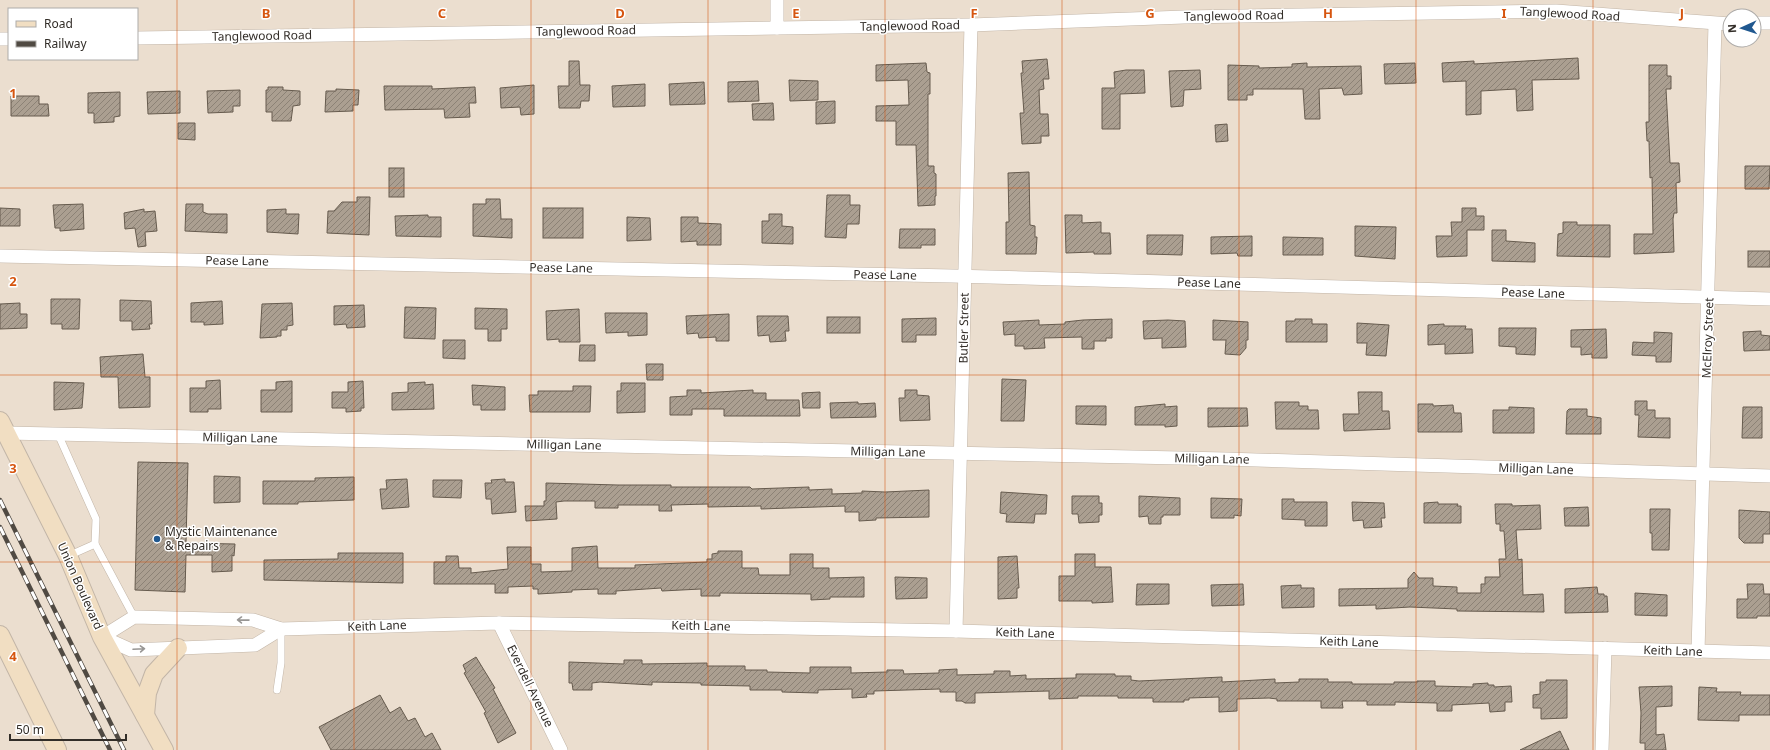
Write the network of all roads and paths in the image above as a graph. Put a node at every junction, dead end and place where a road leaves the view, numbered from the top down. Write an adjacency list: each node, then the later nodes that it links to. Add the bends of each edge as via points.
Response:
1 (777, 0): 6 (street)
2 (1556, 5): 3 (street, Tanglewood Road); 5 (street, Tanglewood Road)
3 (1714, 24): 4 (street, Tanglewood Road); 10 (street, McElroy Street)
4 (1722, 24)
5 (971, 25): 6 (street, Tanglewood Road); 9 (street, Butler Street)
6 (777, 28): 7 (street, Tanglewood Road)
7 (138, 38)
8 (0, 256): 9 (street, Pease Lane)
9 (965, 276): 10 (street, Pease Lane); 14 (street, Butler Street)
10 (1709, 298): 11 (street, Pease Lane); 15 (street, McElroy Street)
11 (1770, 299)
12 (3, 427): 13 (street, Milligan Lane); 18 (main road, Union Boulevard)
13 (58, 434): 14 (street, Milligan Lane); 17 (lane, via 96,519)
14 (961, 453): 15 (street, Milligan Lane); 22 (street, Butler Street)
15 (1704, 475): 16 (street, Milligan Lane); 27 (street, McElroy Street)
16 (1770, 476)
17 (95, 544): 18 (lane); 19 (lane)
18 (68, 556): 24 (main road, Union Boulevard)
19 (134, 617): 21 (street, Keith Lane, one-way to 19, via 253,620); 24 (street)
20 (499, 623): 21 (street, Keith Lane); 22 (street, Keith Lane); 33 (street, Everdell Avenue)
21 (281, 629): 25 (street, via 255,645); 29 (lane, via 281,664)
22 (956, 631): 26 (street, Keith Lane)
23 (0, 635): 31 (main road)
24 (102, 637): 25 (street, one-way to 25, via 131,650); 30 (main road, Union Boulevard)
25 (178, 648): 30 (main road, via 154,674 147,692)
26 (1604, 648): 27 (street, Keith Lane); 34 (street)
27 (1698, 652): 28 (street, Keith Lane)
28 (1770, 653)
29 (277, 690)
30 (145, 715): 32 (main road, Union Boulevard)
31 (57, 750)
32 (164, 750)
33 (561, 750)
34 (1602, 750)

